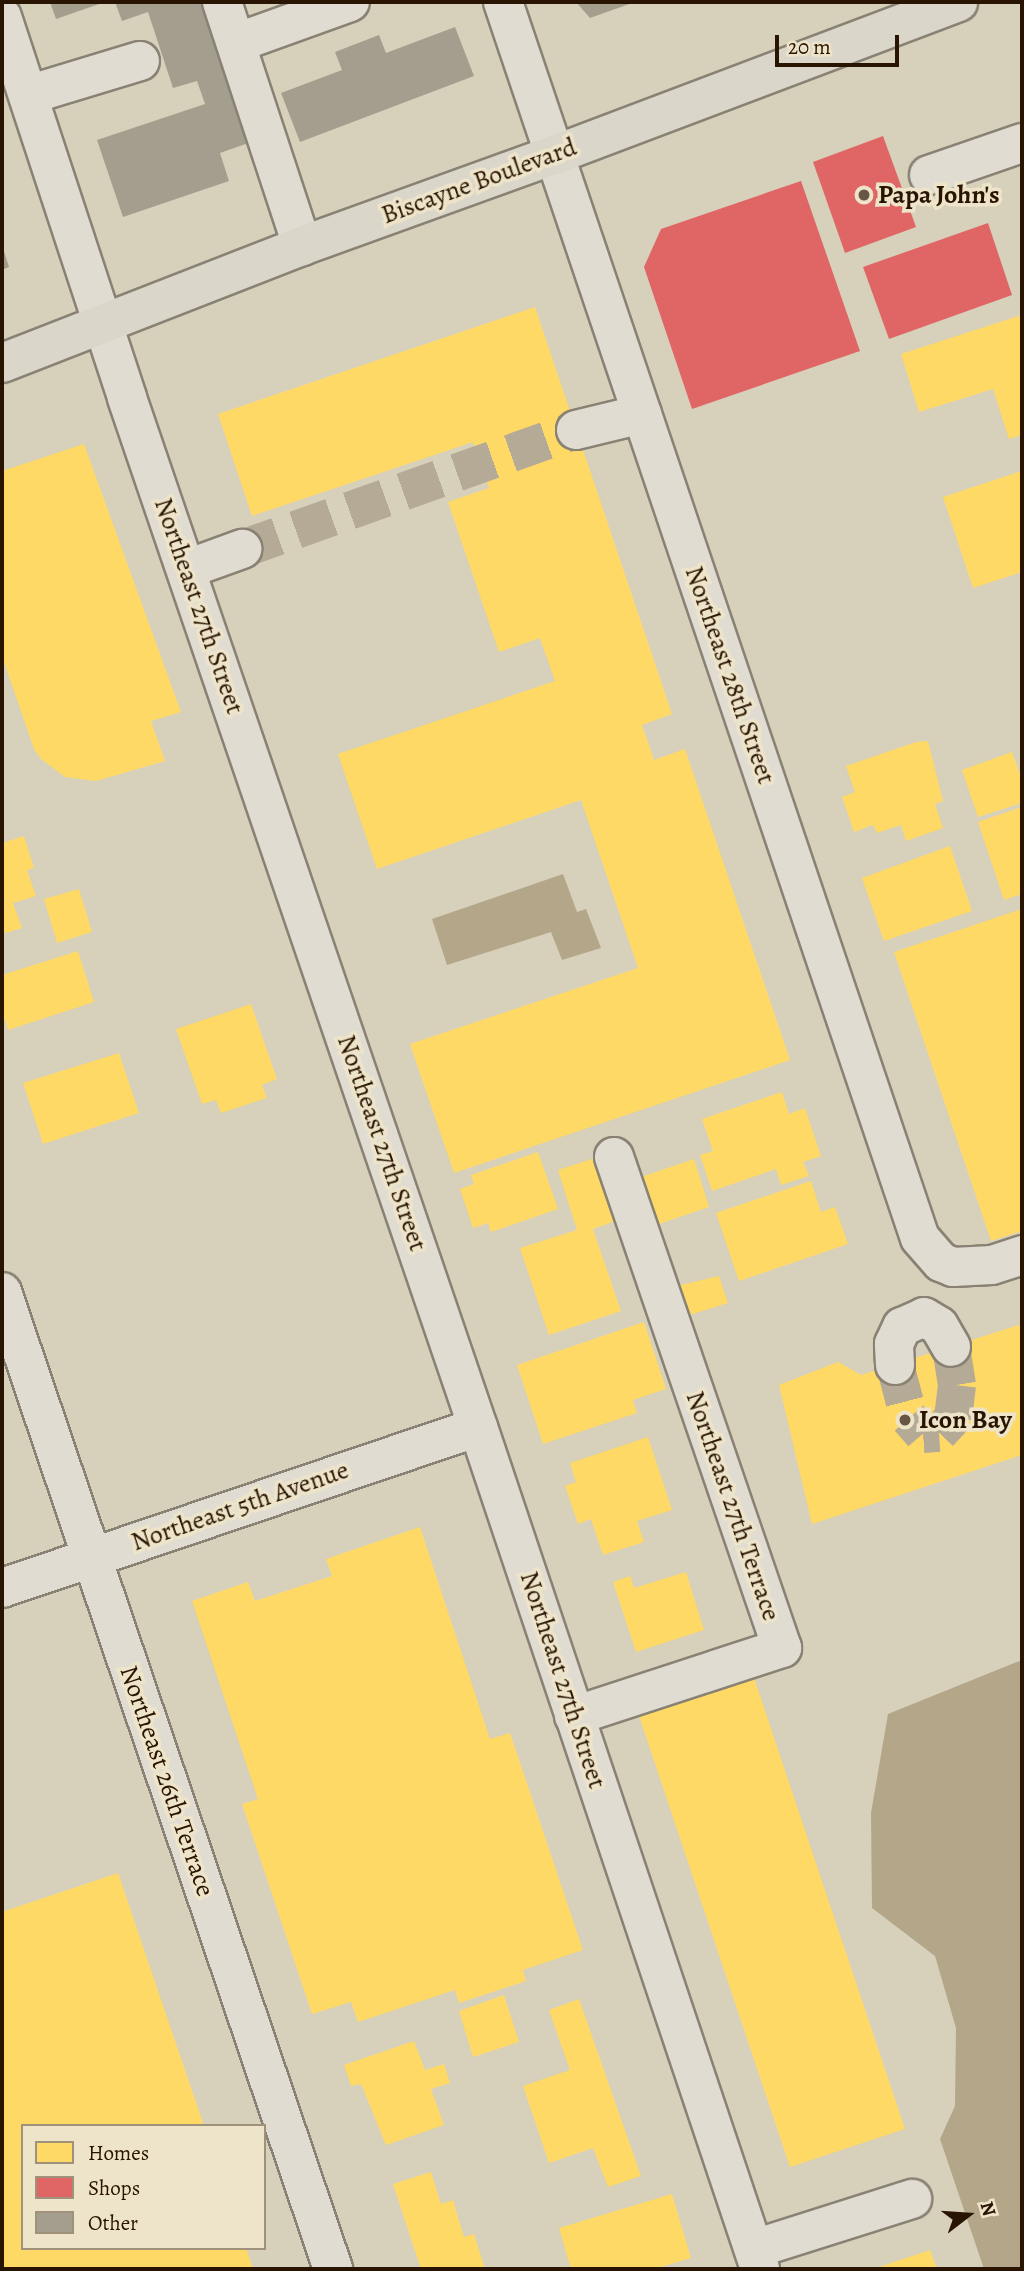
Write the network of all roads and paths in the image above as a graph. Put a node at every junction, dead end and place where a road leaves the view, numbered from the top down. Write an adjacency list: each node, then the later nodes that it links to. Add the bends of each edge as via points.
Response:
1 (222, 2): 6 (street)
2 (350, 2): 6 (street)
3 (502, 2): 10 (street, Northeast 28th Street)
4 (958, 2): 10 (main road, Biscayne Boulevard)
5 (2, 17): 8 (street, Northeast 27th Street)
6 (236, 43): 12 (street)
7 (141, 61): 8 (street)
8 (28, 95): 13 (street, Northeast 27th Street)
9 (1022, 143): 11 (street)
10 (554, 155): 12 (main road, Biscayne Boulevard); 15 (street, Northeast 28th Street)
11 (929, 175)
12 (302, 246): 13 (main road, Biscayne Boulevard)
13 (104, 324): 14 (main road, Biscayne Boulevard); 18 (street, Northeast 27th Street)
14 (2, 363)
15 (642, 414): 16 (street); 21 (street, Northeast 28th Street, via 920,1238)
16 (576, 430)
17 (242, 549): 18 (street)
18 (187, 569): 26 (street, Northeast 27th Street)
19 (614, 1157): 29 (street, Northeast 27th Terrace, via 782,1648)
20 (1022, 1255): 21 (street, via 972,1268)
21 (941, 1262): 23 (street)
22 (2, 1292): 27 (street, Northeast 26th Terrace)
23 (924, 1317): 24 (street, via 939,1326); 25 (street, via 902,1327 894,1344)
24 (951, 1347)
25 (895, 1364)
26 (478, 1427): 27 (street, Northeast 5th Avenue); 29 (street, Northeast 27th Street)
27 (91, 1557): 28 (street, Northeast 5th Avenue); 32 (street, Northeast 26th Terrace)
28 (2, 1587)
29 (574, 1716): 31 (street, Northeast 27th Street)
30 (912, 2199): 31 (street)
31 (757, 2259)
32 (333, 2269)

